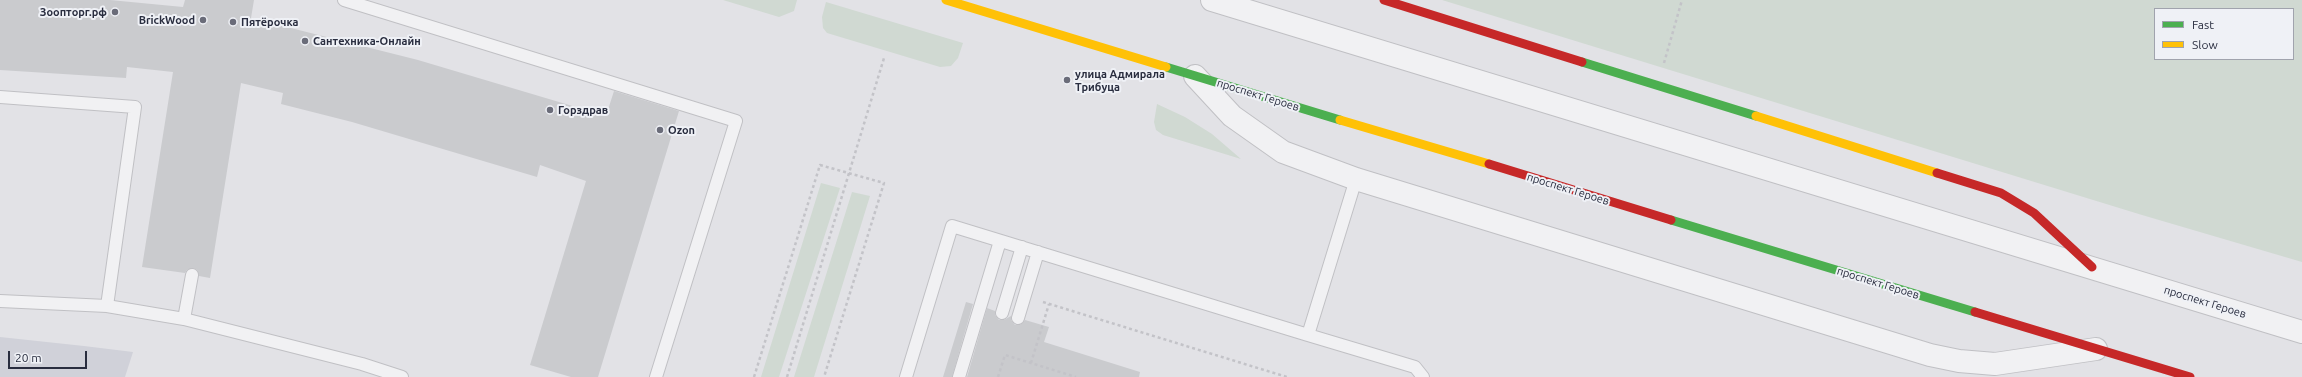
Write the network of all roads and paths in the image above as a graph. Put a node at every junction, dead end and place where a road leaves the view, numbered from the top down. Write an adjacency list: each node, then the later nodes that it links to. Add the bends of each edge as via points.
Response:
1 (344, 0): 29 (lane, via 736,121)
2 (946, 0): 8 (street, проспект Героев)
3 (1384, 0): 15 (street, via 2001,193 2034,213)
4 (1682, 0): 7 (path)
5 (1221, 1): 15 (street, проспект Героев)
6 (884, 58): 10 (path)
7 (1662, 67)
8 (1195, 76): 11 (street, via 1232,116 1283,152); 26 (street, проспект Героев)
9 (0, 97): 20 (lane, via 135,107)
10 (849, 174): 30 (path, via 820,165); 31 (path); 32 (path, via 884,183)
11 (1356, 179): 25 (lane); 26 (street, via 1930,355 1995,364)
12 (1000, 241): 13 (lane); 33 (lane, via 952,226); 34 (lane)
13 (1022, 247): 14 (lane); 21 (lane)
14 (1038, 252): 17 (lane); 25 (lane)
15 (2092, 267): 24 (street, проспект Героев)
16 (192, 274): 23 (lane)
17 (1025, 297): 19 (path); 22 (lane)
18 (0, 301): 20 (lane)
19 (1049, 304): 27 (path); 37 (path)
20 (107, 306): 23 (lane)
21 (1002, 313)
22 (1018, 318)
23 (184, 319): 28 (lane, via 362,364)
24 (2302, 332)
25 (1308, 335): 38 (lane, via 1415,368)
26 (2096, 349): 39 (street, проспект Героев)
27 (1031, 364): 35 (path, via 1005,355); 36 (path)
28 (402, 377)
29 (656, 377)
30 (754, 377)
31 (787, 377)
32 (824, 377)
33 (906, 377)
34 (958, 377)
35 (998, 377)
36 (1076, 377)
37 (1287, 377)
38 (1423, 377)
39 (2190, 377)

